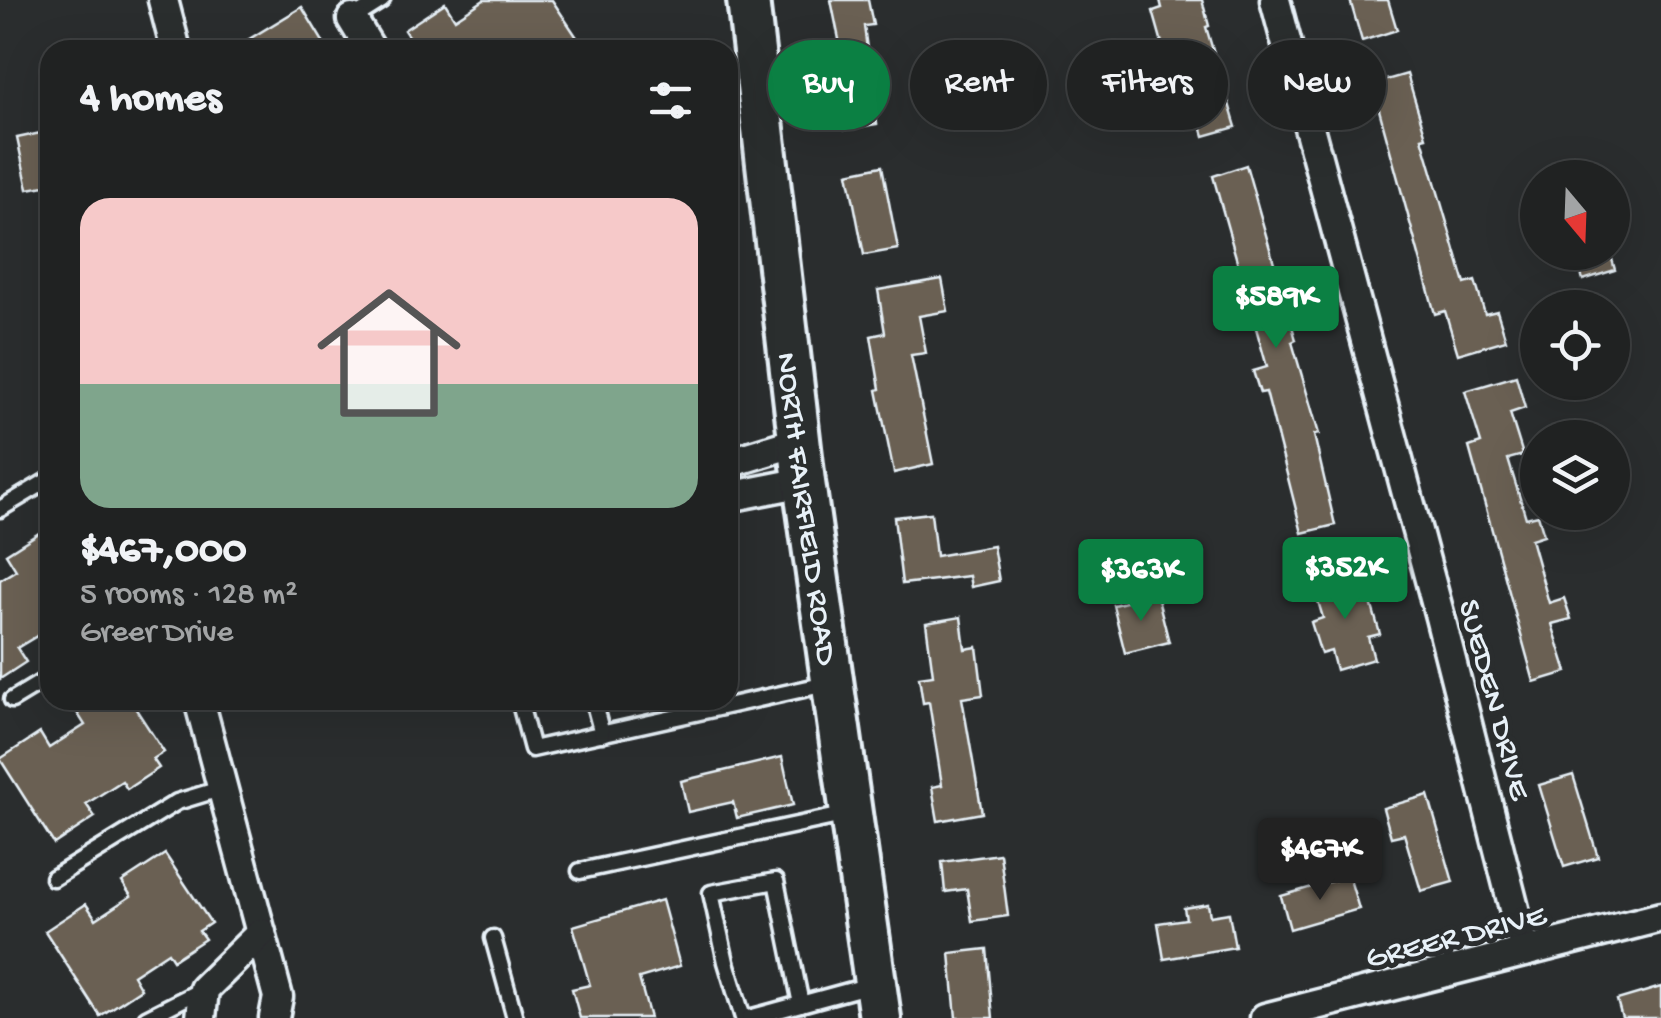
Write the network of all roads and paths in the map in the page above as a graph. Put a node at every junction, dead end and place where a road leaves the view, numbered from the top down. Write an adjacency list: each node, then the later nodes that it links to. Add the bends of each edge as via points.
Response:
1 (163, 0): 6 (street)
2 (382, 0): 5 (lane)
3 (748, 0): 8 (main road, NORTH FAIRFIELD ROAD)
4 (1275, 0): 30 (street, SUEDEN DRIVE)
5 (352, 19): 7 (street)
6 (173, 40)
7 (365, 40)
8 (800, 441): 9 (street); 10 (main road, NORTH FAIRFIELD ROAD)
9 (738, 460)
10 (804, 482): 12 (street); 15 (main road, NORTH FAIRFIELD ROAD)
11 (40, 485): 13 (lane)
12 (738, 495)
13 (0, 509)
14 (40, 683): 16 (lane)
15 (832, 683): 17 (lane); 24 (main road, NORTH FAIRFIELD ROAD)
16 (12, 700)
17 (738, 704)
18 (202, 710): 23 (street)
19 (522, 710): 22 (lane, via 532,749)
20 (596, 710): 22 (lane)
21 (710, 710): 22 (lane)
22 (602, 734)
23 (222, 788): 26 (lane, via 177,802); 28 (street)
24 (849, 814): 25 (lane); 32 (main road, NORTH FAIRFIELD ROAD)
25 (580, 871)
26 (53, 878)
27 (1661, 916): 30 (street, GREER DRIVE)
28 (260, 933): 31 (street); 36 (street, via 278,996)
29 (493, 938): 37 (lane)
30 (1525, 952): 39 (street, GREER DRIVE)
31 (204, 988): 34 (lane); 35 (street)
32 (877, 1001): 33 (lane)
33 (801, 1004): 38 (lane); 38 (lane, via 776,881 711,893)
34 (146, 1018)
35 (201, 1018)
36 (274, 1018)
37 (516, 1018)
38 (746, 1018)
39 (1266, 1018)

